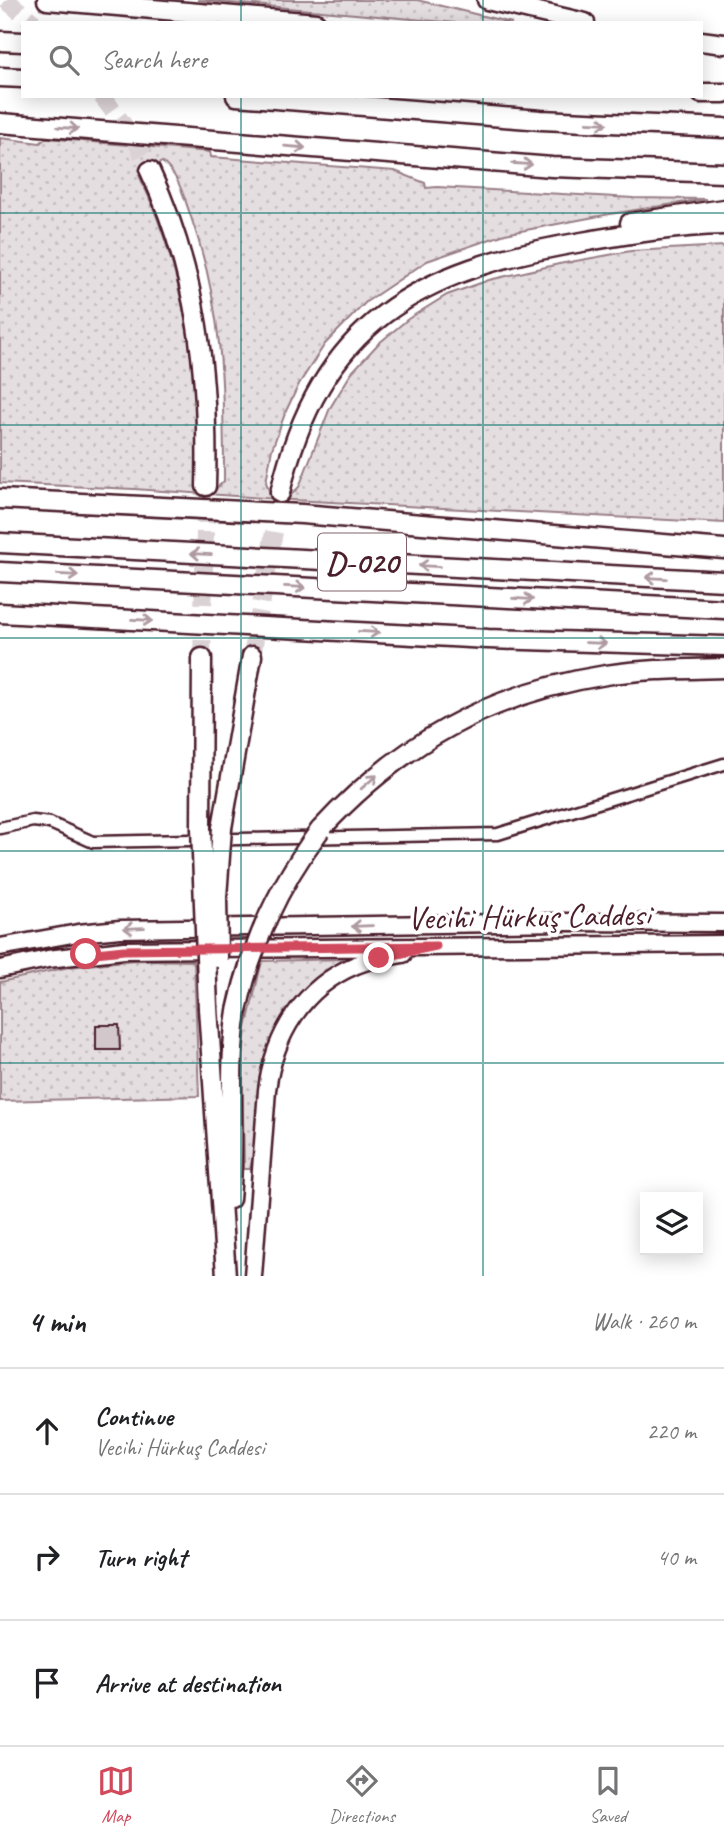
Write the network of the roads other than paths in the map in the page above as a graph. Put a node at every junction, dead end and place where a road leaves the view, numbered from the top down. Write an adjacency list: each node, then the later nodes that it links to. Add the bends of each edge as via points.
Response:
1 (47, 0): 3 (highway)
2 (487, 0): 4 (highway)
3 (293, 21)
4 (576, 21)
5 (0, 41): 7 (highway)
6 (703, 41): 8 (highway)
7 (21, 43)
8 (724, 44)
9 (703, 54): 10 (highway)
10 (724, 56)
11 (0, 77): 12 (highway)
12 (21, 78)
13 (703, 93): 14 (highway)
14 (724, 93)
15 (261, 98): 17 (highway, one-way to 17, via 541,120)
16 (0, 123): 19 (highway, one-way to 19, via 552,167)
17 (724, 128)
18 (150, 171): 23 (highway, via 181,250 197,319 205,383)
19 (724, 173)
20 (724, 209): 22 (highway, via 537,241)
21 (724, 225): 22 (highway, via 547,248)
22 (449, 275): 24 (highway, via 384,314 333,368 298,431)
23 (206, 486)
24 (280, 493)
25 (0, 499): 27 (highway, via 302,514)
26 (0, 543): 29 (highway, D-020, one-way to 26)
27 (724, 549)
28 (0, 572): 30 (highway, D-020, one-way to 30)
29 (724, 582)
30 (724, 610)
31 (0, 613): 32 (highway, one-way to 32)
32 (724, 646)
33 (252, 656): 43 (highway, bridge, via 222,828)
34 (202, 658): 43 (highway, bridge, via 201,828)
35 (724, 668): 44 (highway, one-way to 35, bridge, via 230,1197 230,1073 237,1011 258,938 276,898 320,830 401,756 502,702 607,675)
36 (724, 764): 37 (street, via 498,834 93,842 50,823 33,821)
37 (0, 828)
38 (724, 923): 41 (main road, Vecihi Hürkuş Caddesi, one-way to 41, via 130,928)
39 (724, 944): 40 (main road, Vecihi Hürkuş Caddesi)
40 (436, 946): 42 (main road, Vecihi Hürkuş Caddesi, via 124,950); 46 (main road, via 344,970 312,992 287,1025 271,1065)
41 (0, 947)
42 (0, 969)
43 (213, 1007): 44 (highway)
44 (224, 1226): 45 (highway)
45 (226, 1276)
46 (253, 1276)

